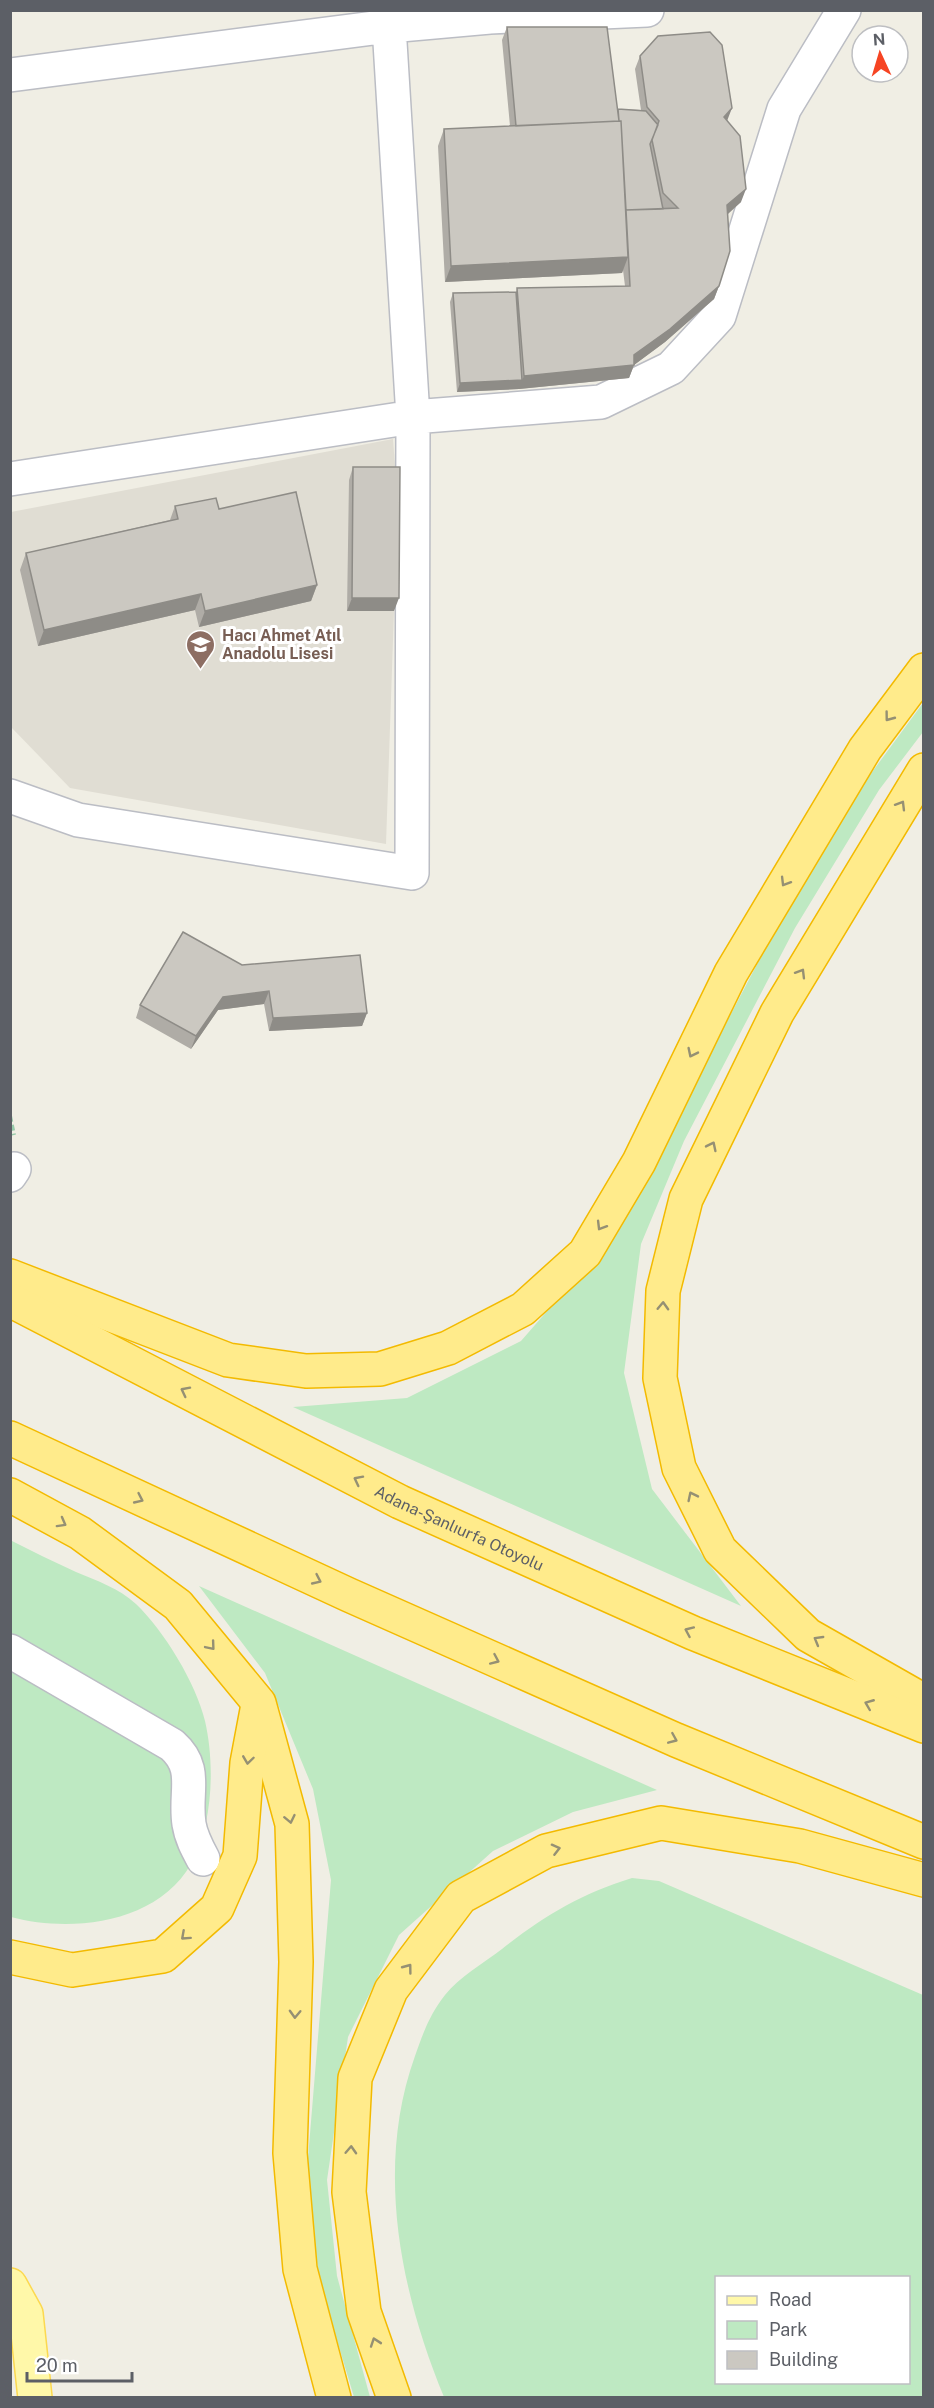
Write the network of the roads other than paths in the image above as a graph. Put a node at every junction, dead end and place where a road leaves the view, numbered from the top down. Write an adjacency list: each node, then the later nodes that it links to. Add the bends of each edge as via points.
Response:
1 (647, 10): 3 (street)
2 (844, 10): 5 (street, via 784,109 719,315 671,368 601,402)
3 (389, 26): 4 (street); 5 (street)
4 (10, 75)
5 (413, 417): 6 (street); 9 (street, via 412,873 78,820)
6 (10, 479)
7 (924, 670): 10 (highway, one-way to 10, via 865,749 730,973 639,1162 585,1252 523,1309 448,1348 380,1369 306,1371 228,1360)
8 (924, 770): 15 (highway, one-way to 8, via 808,1635 720,1550 679,1468 660,1378 663,1291 686,1198 777,1013)
9 (10, 796)
10 (10, 1276)
11 (10, 1300): 17 (highway, Adana-Şanlıurfa Otoyolu, one-way to 11, via 693,1633 400,1502)
12 (10, 1438): 18 (highway, one-way to 18, via 675,1740)
13 (10, 1495): 16 (highway, one-way to 16, via 80,1533 178,1605)
14 (10, 1651): 19 (street, via 172,1745 184,1756 189,1768 189,1825)
15 (924, 1701)
16 (259, 1703): 21 (highway, one-way to 21, via 247,1763 240,1856 217,1908 163,1956 72,1970); 24 (highway, one-way to 24, via 292,1824 296,1962 290,2153 300,2269)
17 (924, 1726)
18 (924, 1842)
19 (203, 1859)
20 (924, 1880): 25 (highway, one-way to 20, via 364,2312 349,2192 355,2078 391,1990 461,1898 546,1851 661,1823 800,1846)
21 (10, 1957)
22 (10, 2284): 23 (main road, via 26,2314)
23 (34, 2397)
24 (334, 2397)
25 (394, 2397)

